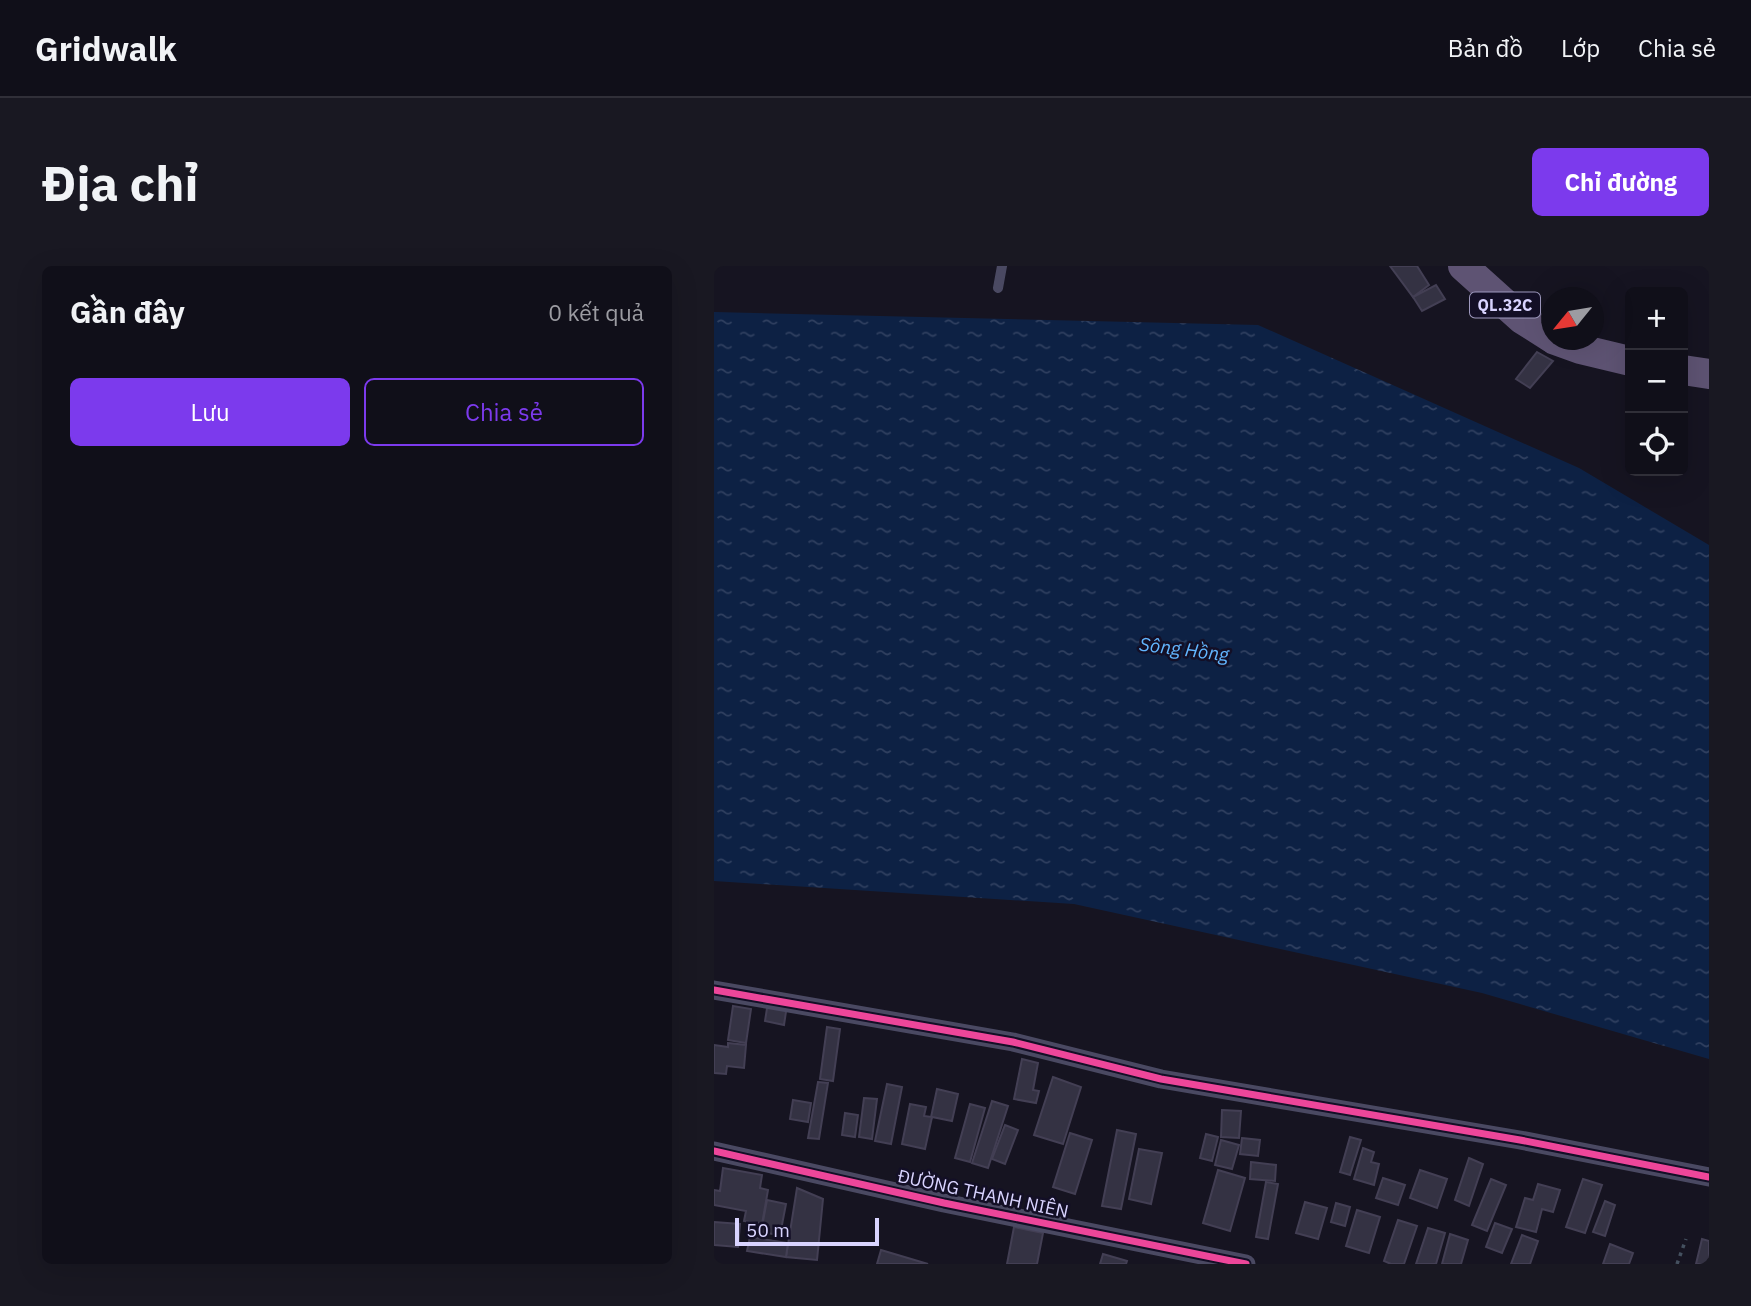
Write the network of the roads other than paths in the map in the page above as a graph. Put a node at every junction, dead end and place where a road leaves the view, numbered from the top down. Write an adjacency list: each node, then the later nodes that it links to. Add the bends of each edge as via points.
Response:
1 (1002, 266): 3 (lane)
2 (1463, 266): 4 (main road, QL.32C)
3 (998, 288)
4 (1541, 331)
5 (1584, 350): 6 (main road, QL.32C)
6 (1625, 360)
7 (1688, 371): 8 (main road)
8 (1709, 374)
9 (714, 990): 11 (street, via 1013,1042 1161,1079)
10 (714, 1151): 12 (street, ĐƯỜNG THANH NIÊN, via 943,1211)
11 (1709, 1177)
12 (1183, 1258): 13 (street, ĐƯỜNG THANH NIÊN)
13 (1246, 1264)

